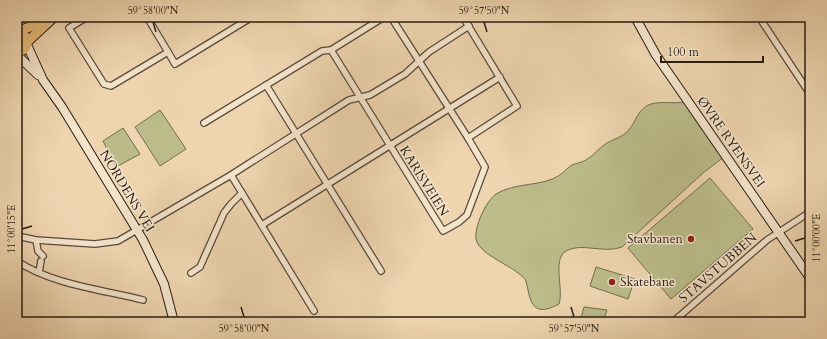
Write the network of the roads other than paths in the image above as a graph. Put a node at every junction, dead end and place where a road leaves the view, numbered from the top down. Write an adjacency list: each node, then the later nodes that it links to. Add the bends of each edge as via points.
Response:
1 (87, 17): 16 (street, via 69,28 104,84 108,86 115,85)
2 (147, 17): 16 (street)
3 (238, 17): 11 (street)
4 (252, 17): 11 (street)
5 (384, 17): 15 (street)
6 (392, 17): 18 (street, KARISVEIEN)
7 (463, 17): 12 (street)
8 (635, 17): 35 (street, ØVRE RYENSVEI, via 656,55)
9 (759, 17): 22 (street)
10 (53, 18): 13 (main road); 14 (main road)
11 (242, 23): 16 (street, via 175,64)
12 (469, 26): 18 (street); 19 (street)
13 (18, 31): 14 (main road, via 26,36)
14 (27, 44): 17 (main road, via 24,50); 20 (street, NORDENS VEI)
15 (330, 50): 21 (street, via 322,51); 23 (street, KARISVEIEN)
16 (168, 52)
17 (17, 54): 20 (street, NORDENS VEI)
18 (419, 61): 23 (street, via 405,74 370,95); 24 (street, KARISVEIEN)
19 (500, 77): 24 (street, KARISVEIEN); 27 (street, via 517,106)
20 (43, 80): 34 (street, NORDENS VEI)
21 (266, 85): 25 (street); 26 (street)
22 (810, 94)
23 (359, 98): 26 (street, via 349,100); 28 (street, KARISVEIEN)
24 (449, 109): 27 (street, KARISVEIEN); 28 (street, KARISVEIEN)
25 (204, 123)
26 (296, 134): 29 (street); 30 (street)
27 (468, 138): 28 (street, KARISVEIEN, via 485,167 467,215 443,231)
28 (390, 146): 30 (street, KARISVEIEN)
29 (231, 175): 31 (street); 34 (street)
30 (328, 184): 33 (street, KARISVEIEN); 39 (street)
31 (242, 193): 33 (street); 41 (street, via 224,213 200,268)
32 (810, 212): 35 (street, STAVSTUBBEN)
33 (262, 225): 44 (street)
34 (137, 230): 37 (street, via 108,244); 46 (street, NORDENS VEI, via 161,276)
35 (779, 233): 42 (street, ØVRE RYENSVEI); 45 (street, STAVSTUBBEN, via 767,240)
36 (17, 236): 37 (street)
37 (36, 240): 40 (street, via 42,258)
38 (17, 261): 40 (street)
39 (381, 271)
40 (39, 272): 43 (street, via 48,277)
41 (191, 273)
42 (810, 278)
43 (143, 300)
44 (314, 311)
45 (674, 321)
46 (174, 322)

